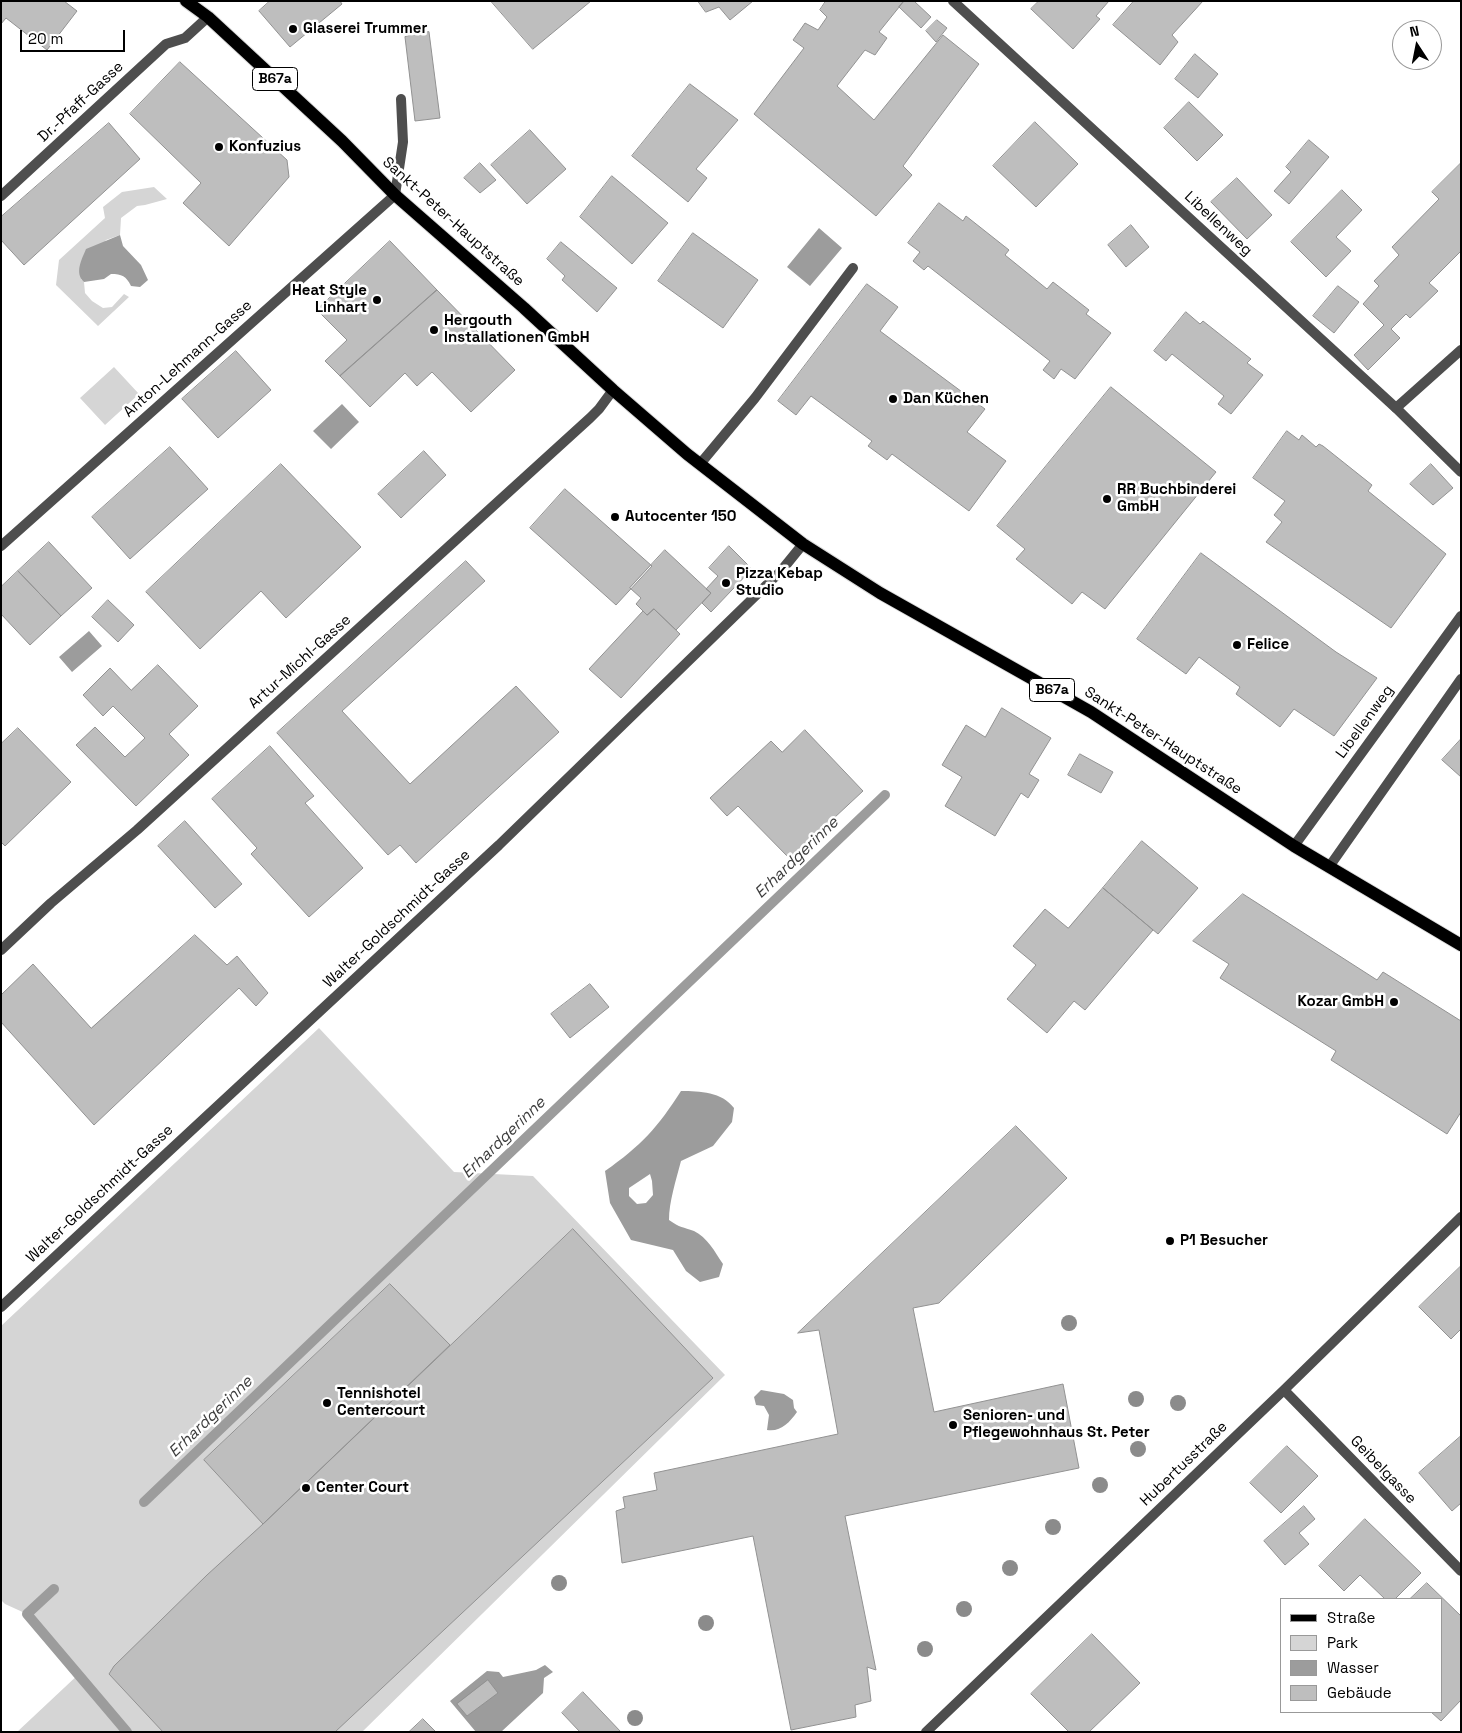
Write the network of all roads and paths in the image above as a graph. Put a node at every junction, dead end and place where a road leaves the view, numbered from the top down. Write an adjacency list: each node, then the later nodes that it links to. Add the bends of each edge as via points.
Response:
1 (186, 1): 3 (main road, Sankt-Peter-Hauptstraße / B67a)
2 (953, 1): 10 (street, Libellenweg)
3 (208, 17): 5 (main road, Sankt-Peter-Hauptstraße / B67a); 6 (street, Dr.-Pfaff-Gasse, via 185,38 166,44)
4 (401, 99): 5 (street, via 403,142)
5 (395, 194): 9 (main road, Sankt-Peter-Hauptstraße / B67a); 14 (street, Anton-Lehmann-Gasse)
6 (1, 196)
7 (853, 268): 11 (street, via 755,398)
8 (1461, 350): 10 (street)
9 (613, 390): 11 (main road, Sankt-Peter-Hauptstraße / B67a); 20 (street, Artur-Michl-Gasse, via 599,410)
10 (1396, 408): 12 (street, Libellenweg)
11 (700, 464): 13 (main road, Sankt-Peter-Hauptstraße / B67a)
12 (1461, 472)
13 (803, 544): 17 (main road, Sankt-Peter-Hauptstraße / B67a, via 880,593 1091,712); 22 (street, Walter-Goldschmidt-Gasse, via 781,571 499,845)
14 (1, 546)
15 (1461, 616): 17 (street, Libellenweg)
16 (1461, 680): 18 (street)
17 (1294, 846): 18 (main road, Sankt-Peter-Hauptstraße / B67a)
18 (1329, 867): 19 (main road, Sankt-Peter-Hauptstraße / B67a)
19 (1461, 945)
20 (1, 950)
21 (1461, 1217): 23 (street, Hubertusstraße)
22 (1, 1306)
23 (1284, 1390): 24 (street, Geibelgasse); 25 (street, Hubertusstraße)
24 (1461, 1571)
25 (926, 1732)

